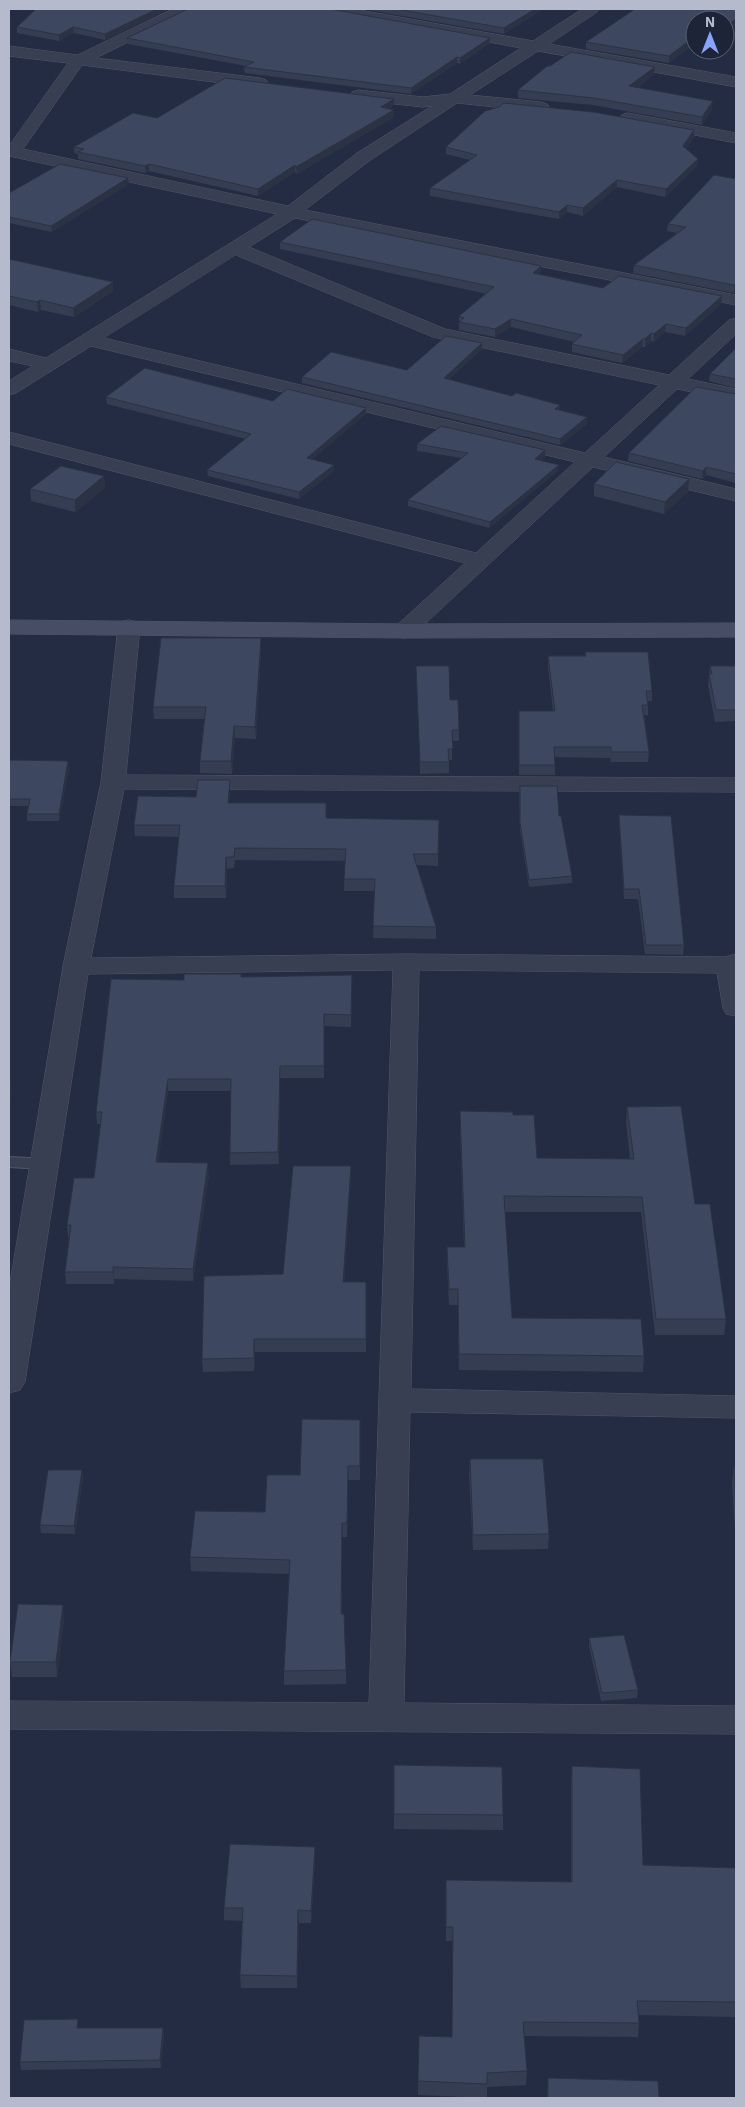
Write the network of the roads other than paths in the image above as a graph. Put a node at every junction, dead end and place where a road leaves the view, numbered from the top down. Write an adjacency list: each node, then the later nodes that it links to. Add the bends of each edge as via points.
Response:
1 (184, 9): 6 (street)
2 (332, 9): 4 (street)
3 (592, 9): 4 (street)
4 (533, 46): 7 (street); 10 (street)
5 (9, 51): 6 (street)
6 (77, 61): 8 (street); 14 (street, via 13,152)
7 (736, 82)
8 (274, 85)
9 (344, 93): 10 (street, via 423,102)
10 (455, 98): 11 (street); 14 (street, via 363,157)
11 (553, 108)
12 (612, 116): 13 (street)
13 (736, 138)
14 (291, 212): 15 (street); 16 (street)
15 (235, 248): 18 (street); 21 (street, via 440,333)
16 (736, 300)
17 (736, 324): 21 (street)
18 (89, 340): 20 (street); 25 (street)
19 (9, 354): 20 (street)
20 (49, 364): 22 (street)
21 (674, 382): 23 (street); 25 (street)
22 (9, 389)
23 (736, 395)
24 (9, 438): 27 (street)
25 (590, 460): 26 (street); 27 (street)
26 (736, 495)
27 (480, 560): 31 (street)
28 (9, 627): 29 (street)
29 (129, 627): 31 (street); 32 (street)
30 (736, 630): 31 (street)
31 (404, 631)
32 (113, 782): 33 (street); 36 (street)
33 (736, 786)
34 (406, 962): 35 (street); 36 (street); 41 (street)
35 (734, 964): 37 (street)
36 (76, 966): 39 (street)
37 (736, 1008)
38 (9, 1162): 39 (lane)
39 (43, 1163): 40 (street)
40 (9, 1382)
41 (394, 1400): 42 (street); 44 (street)
42 (736, 1407)
43 (9, 1715): 44 (street)
44 (386, 1718): 45 (street)
45 (736, 1720)

